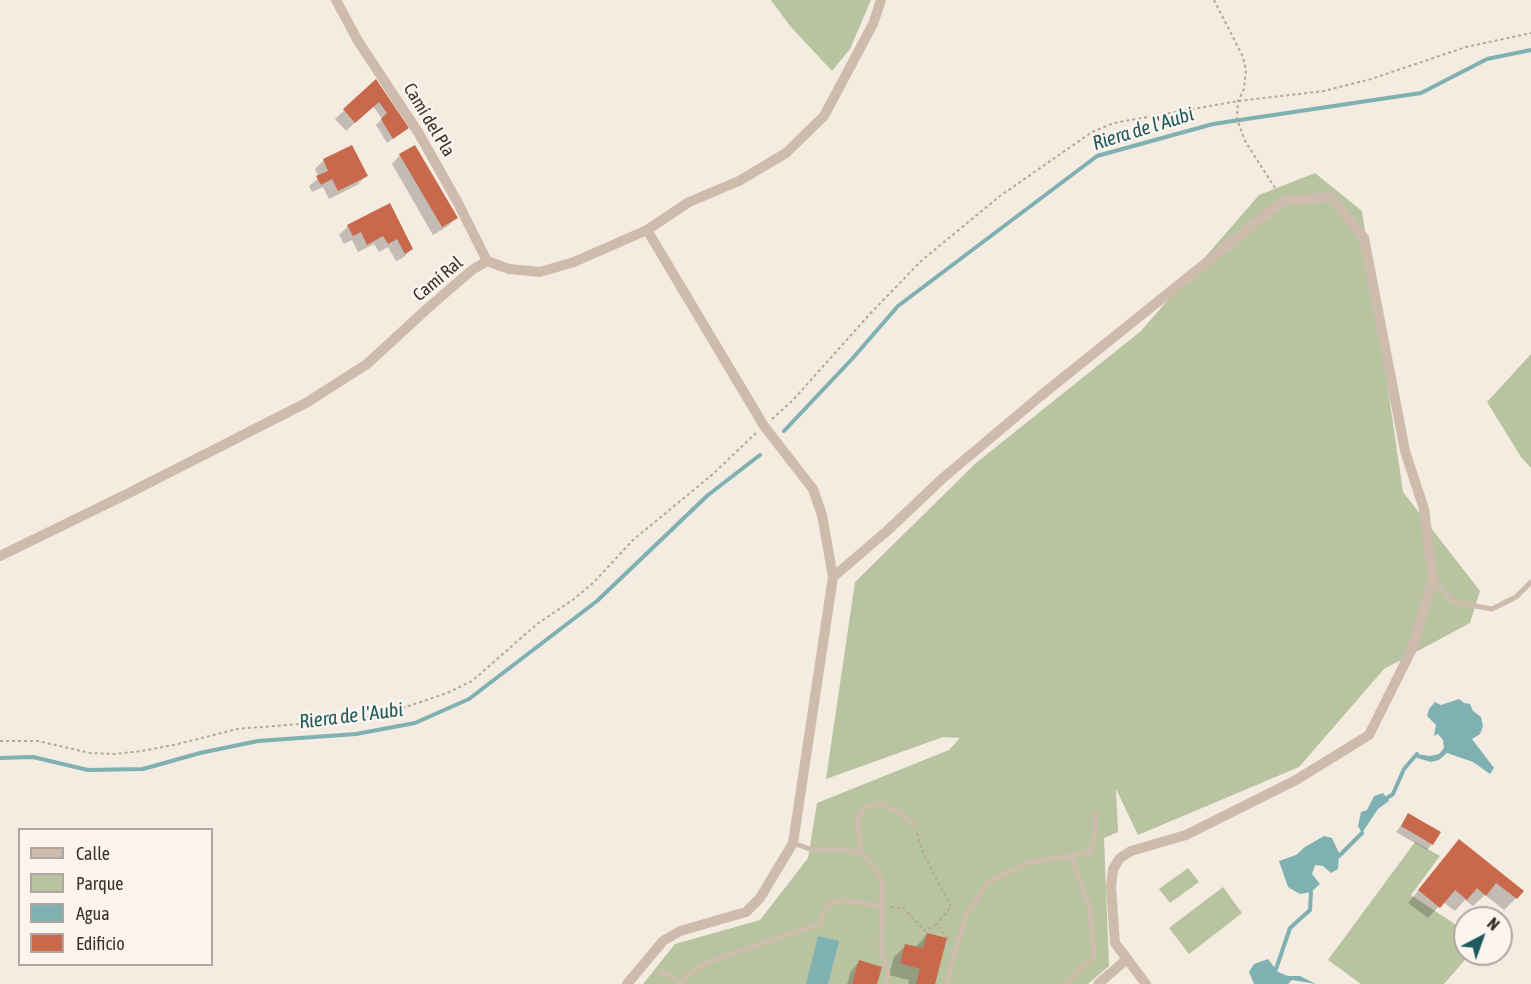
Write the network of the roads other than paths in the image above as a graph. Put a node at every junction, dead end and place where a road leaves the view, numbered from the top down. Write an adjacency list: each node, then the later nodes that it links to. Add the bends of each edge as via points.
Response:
1 (336, 0): 4 (street, Camí del Pla, via 418,132)
2 (881, 0): 3 (street, Camí Ral, via 873,24 824,116 786,153 739,181 689,202)
3 (647, 230): 4 (street, Camí Ral, via 574,262 540,272 509,269); 6 (street, via 764,426 813,489 822,515)
4 (487, 261): 5 (street, Camí Ral, via 367,364 306,403)
5 (0, 556)
6 (833, 577): 7 (street, via 960,464 1283,201 1331,197 1364,238 1405,451 1424,509); 11 (street)
7 (1433, 580): 8 (lane, via 1453,602 1492,609 1515,597); 15 (street, via 1412,649 1369,735 1296,780 1186,835 1120,858 1113,869 1111,887 1115,943)
8 (1531, 582)
9 (1096, 813): 13 (lane, via 1095,841 1089,852)
10 (915, 825): 12 (lane, via 881,804 866,807 856,819)
11 (793, 843): 12 (lane, via 810,849); 17 (street, via 760,898 746,912 680,931 663,941)
12 (862, 853): 14 (lane, via 878,872 883,886)
13 (1071, 857): 20 (lane, via 1028,863 988,882 966,915); 21 (lane, via 1090,907 1094,957)
14 (882, 906): 18 (lane, via 842,900 827,905 820,924 706,963 691,972); 19 (lane, via 881,952 888,970)
15 (1127, 959): 22 (street); 23 (street)
16 (661, 971): 18 (lane)
17 (627, 984)
18 (682, 984)
19 (886, 984)
20 (946, 984)
21 (1065, 984)
22 (1098, 984)
23 (1146, 984)

